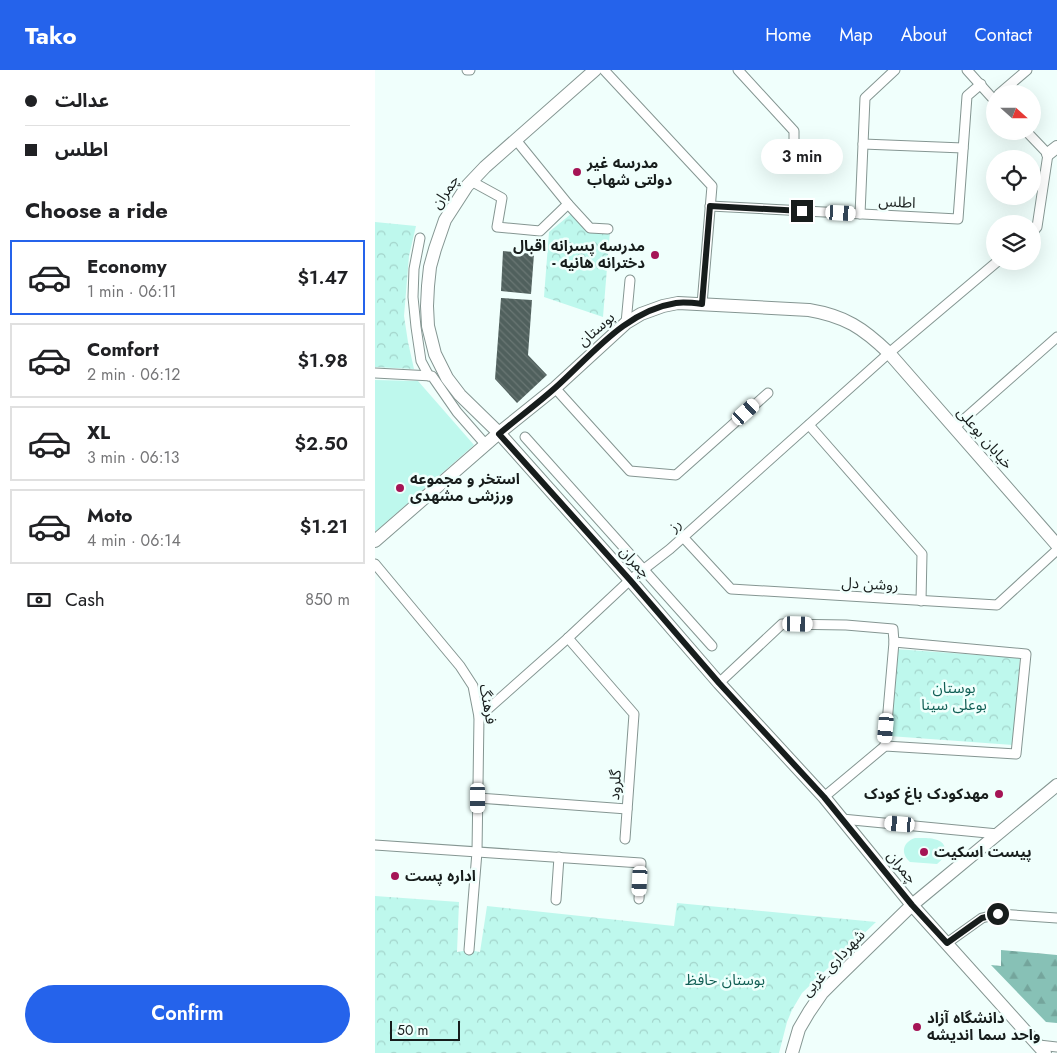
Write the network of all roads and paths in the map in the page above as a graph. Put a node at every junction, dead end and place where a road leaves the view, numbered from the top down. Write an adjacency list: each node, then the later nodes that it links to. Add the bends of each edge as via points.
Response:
1 (595, 70): 10 (main road, چمران)
2 (604, 70): 18 (street, via 712,186)
3 (738, 70): 13 (street, via 794,131)
4 (895, 70): 12 (street, via 865,98)
5 (967, 70): 7 (street)
6 (1027, 70): 8 (street)
7 (981, 84): 9 (street); 14 (street, اطلس, via 967,96)
8 (1010, 85)
9 (986, 89)
10 (515, 140): 16 (main road, چمران); 17 (street)
11 (1039, 140): 15 (street)
12 (863, 144): 14 (street); 19 (street)
13 (794, 147)
14 (963, 148): 19 (street, اطلس, via 958,219)
15 (1053, 150): 20 (street)
16 (471, 181): 17 (street, via 502,198 497,227 540,230); 35 (main road, چمران, via 445,220 435,249 428,286 428,326 435,354 447,378)
17 (568, 204): 21 (street, via 590,228)
18 (710, 206): 19 (street, اطلس); 25 (street)
19 (860, 214)
20 (1039, 215)
21 (608, 229)
22 (420, 238): 30 (street, via 413,297 421,361)
23 (987, 270): 28 (street, رز)
24 (629, 280): 26 (street)
25 (702, 304): 26 (main road, بوستان, via 663,306); 28 (main road, بوستان, via 826,313 860,328)
26 (626, 323): 31 (main road, بوستان)
27 (1057, 337): 34 (street)
28 (889, 354): 33 (street, رز); 34 (main road, خیابان بوعلی)
29 (375, 373): 30 (street)
30 (429, 376): 37 (street, via 433,376 457,412)
31 (555, 388): 32 (street, via 630,471 676,475); 35 (main road, بوستان)
32 (768, 393)
33 (809, 425): 38 (street, رز); 45 (street, via 922,554)
34 (954, 428): 40 (main road, خیابان بوعلی)
35 (499, 434): 37 (main road, بوستان); 44 (main road, چمران)
36 (525, 437): 43 (street)
37 (486, 445): 39 (main road, بوستان)
38 (683, 537): 43 (street, رز); 45 (street, روشن دل, via 731,589)
39 (375, 541)
40 (1057, 545)
41 (1057, 550): 45 (street, روشن دل, via 997,606)
42 (375, 564): 50 (street, فرهنگ, via 460,666 473,686)
43 (643, 570): 44 (street, رز); 48 (street)
44 (630, 580): 46 (street, رز); 49 (main road, چمران)
45 (921, 601)
46 (568, 638): 50 (street, رز); 55 (street, گلرود, via 634,714)
47 (894, 642): 49 (street, via 893,629 782,624); 51 (street); 51 (street, via 1026,654 1017,754)
48 (712, 646)
49 (719, 683): 53 (main road, چمران)
50 (479, 717): 54 (street, فرهنگ)
51 (885, 746): 53 (street)
52 (1056, 786): 57 (main road)
53 (824, 797): 56 (main road, چمران)
54 (478, 798): 55 (street, گلرود); 60 (street, فرهنگ)
55 (627, 809): 58 (street)
56 (842, 819): 57 (street); 64 (main road, چمران)
57 (998, 834): 64 (main road)
58 (625, 839)
59 (375, 845): 60 (street)
60 (477, 852): 61 (street); 67 (street, فرهنگ)
61 (559, 858): 62 (street, via 641,863); 63 (street)
62 (639, 899)
63 (556, 900)
64 (912, 905): 66 (main road, چمران); 70 (main road, شهرداری غربی, via 822,993 799,1029)
65 (1057, 918): 66 (street, via 998,914 982,918)
66 (947, 943): 69 (main road, چمران)
67 (469, 950)
68 (1057, 1047): 69 (street)
69 (1042, 1049)
70 (792, 1053)

